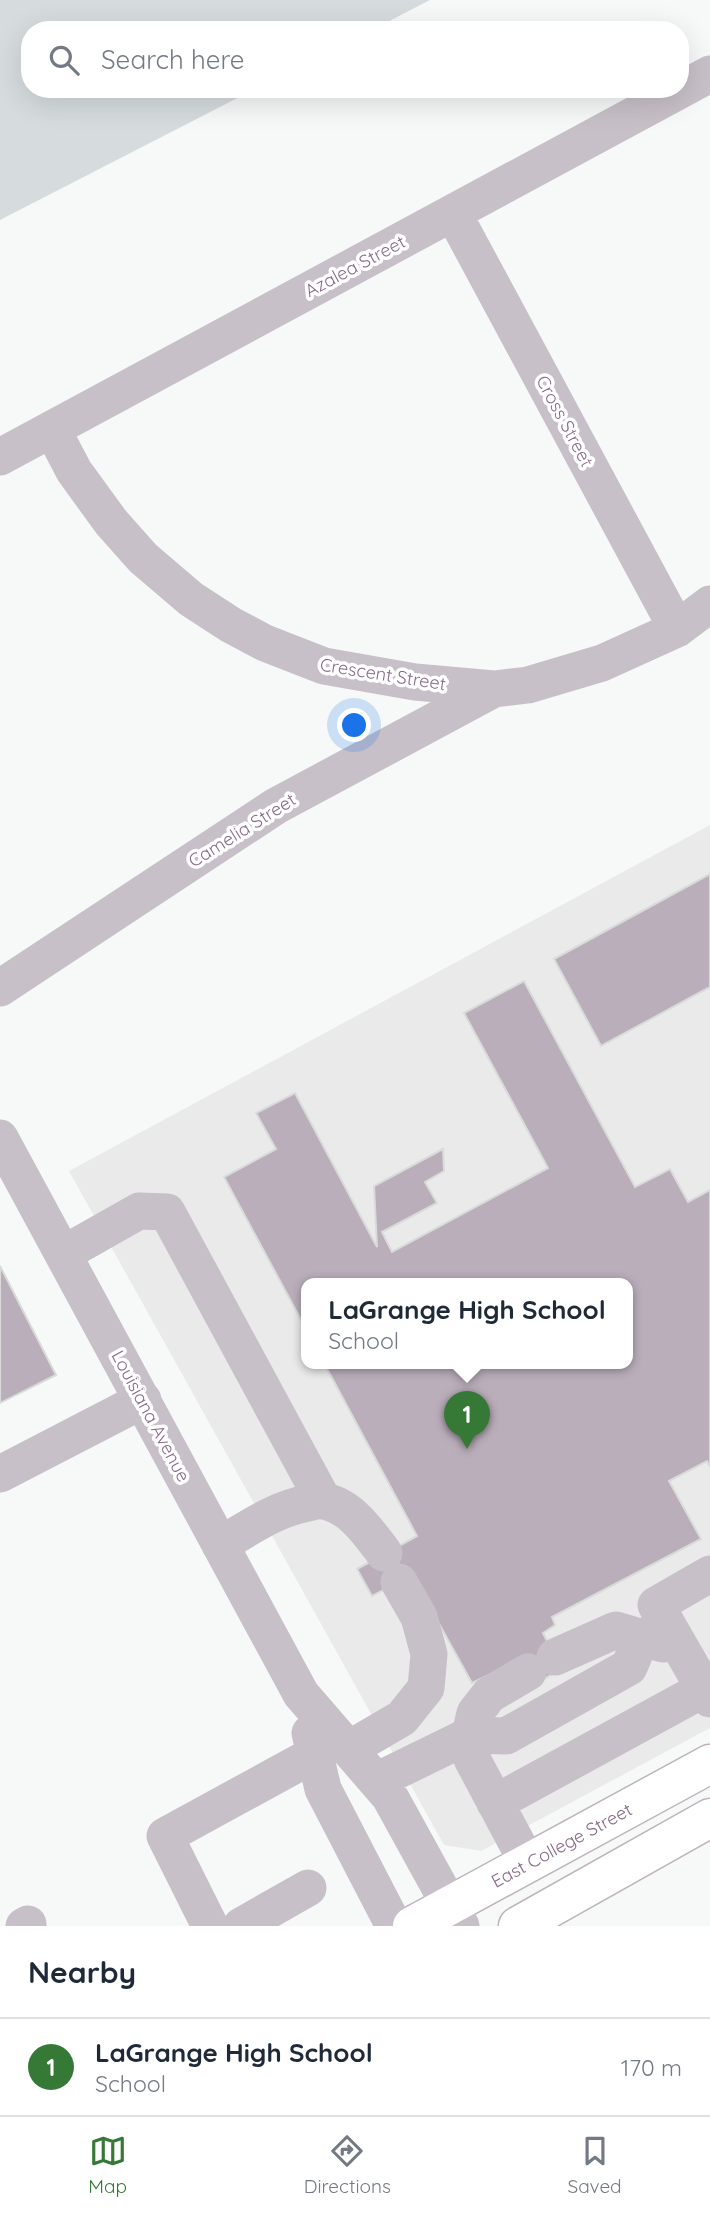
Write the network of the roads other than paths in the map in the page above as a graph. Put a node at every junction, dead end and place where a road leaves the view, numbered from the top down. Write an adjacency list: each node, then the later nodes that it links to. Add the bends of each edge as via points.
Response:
1 (710, 74): 2 (street, Azalea Street)
2 (689, 85)
3 (666, 98): 4 (street, Azalea Street)
4 (453, 213): 5 (street, Azalea Street); 8 (street, Cross Street)
5 (52, 429): 6 (street, Azalea Street); 9 (street, Crescent Street, via 74,471 143,558 191,599 231,625 324,667)
6 (0, 457)
7 (710, 604): 8 (street, Crescent Street)
8 (677, 629): 9 (street, Crescent Street, via 602,663 528,685)
9 (494, 689): 10 (street, Camelia Street, via 276,806)
10 (0, 988)
11 (0, 1138): 12 (street, Louisiana Avenue)
12 (63, 1254): 13 (street, Louisiana Avenue); 15 (street, via 139,1211 167,1212)
13 (143, 1400): 14 (street); 16 (street, Louisiana Avenue)
14 (0, 1474)
15 (323, 1500): 16 (street, via 268,1516); 22 (street, via 366,1529 419,1618 429,1654 426,1688 402,1718)
16 (220, 1545): 22 (street, Louisiana Avenue)
17 (710, 1574): 19 (street, via 656,1605)
18 (642, 1636): 19 (street); 21 (street, via 629,1667 506,1736); 21 (street, via 616,1630 542,1664 489,1695 475,1713)
19 (683, 1652): 20 (street)
20 (707, 1694): 25 (street)
21 (470, 1735): 24 (street); 25 (street, via 472,1759)
22 (332, 1751): 24 (street, Louisiana Avenue); 30 (street, via 165,1836); 32 (street, Louisiana Avenue, via 323,1789)
23 (710, 1764): 27 (main road, East College Street)
24 (376, 1780): 29 (street, Louisiana Avenue)
25 (495, 1803): 27 (street)
26 (710, 1818): 34 (main road)
27 (527, 1862): 29 (main road, East College Street)
28 (307, 1888): 31 (street)
29 (456, 1915): 33 (main road, East College Street)
30 (210, 1926)
31 (241, 1926)
32 (394, 1926)
33 (412, 1926)
34 (518, 1926)

